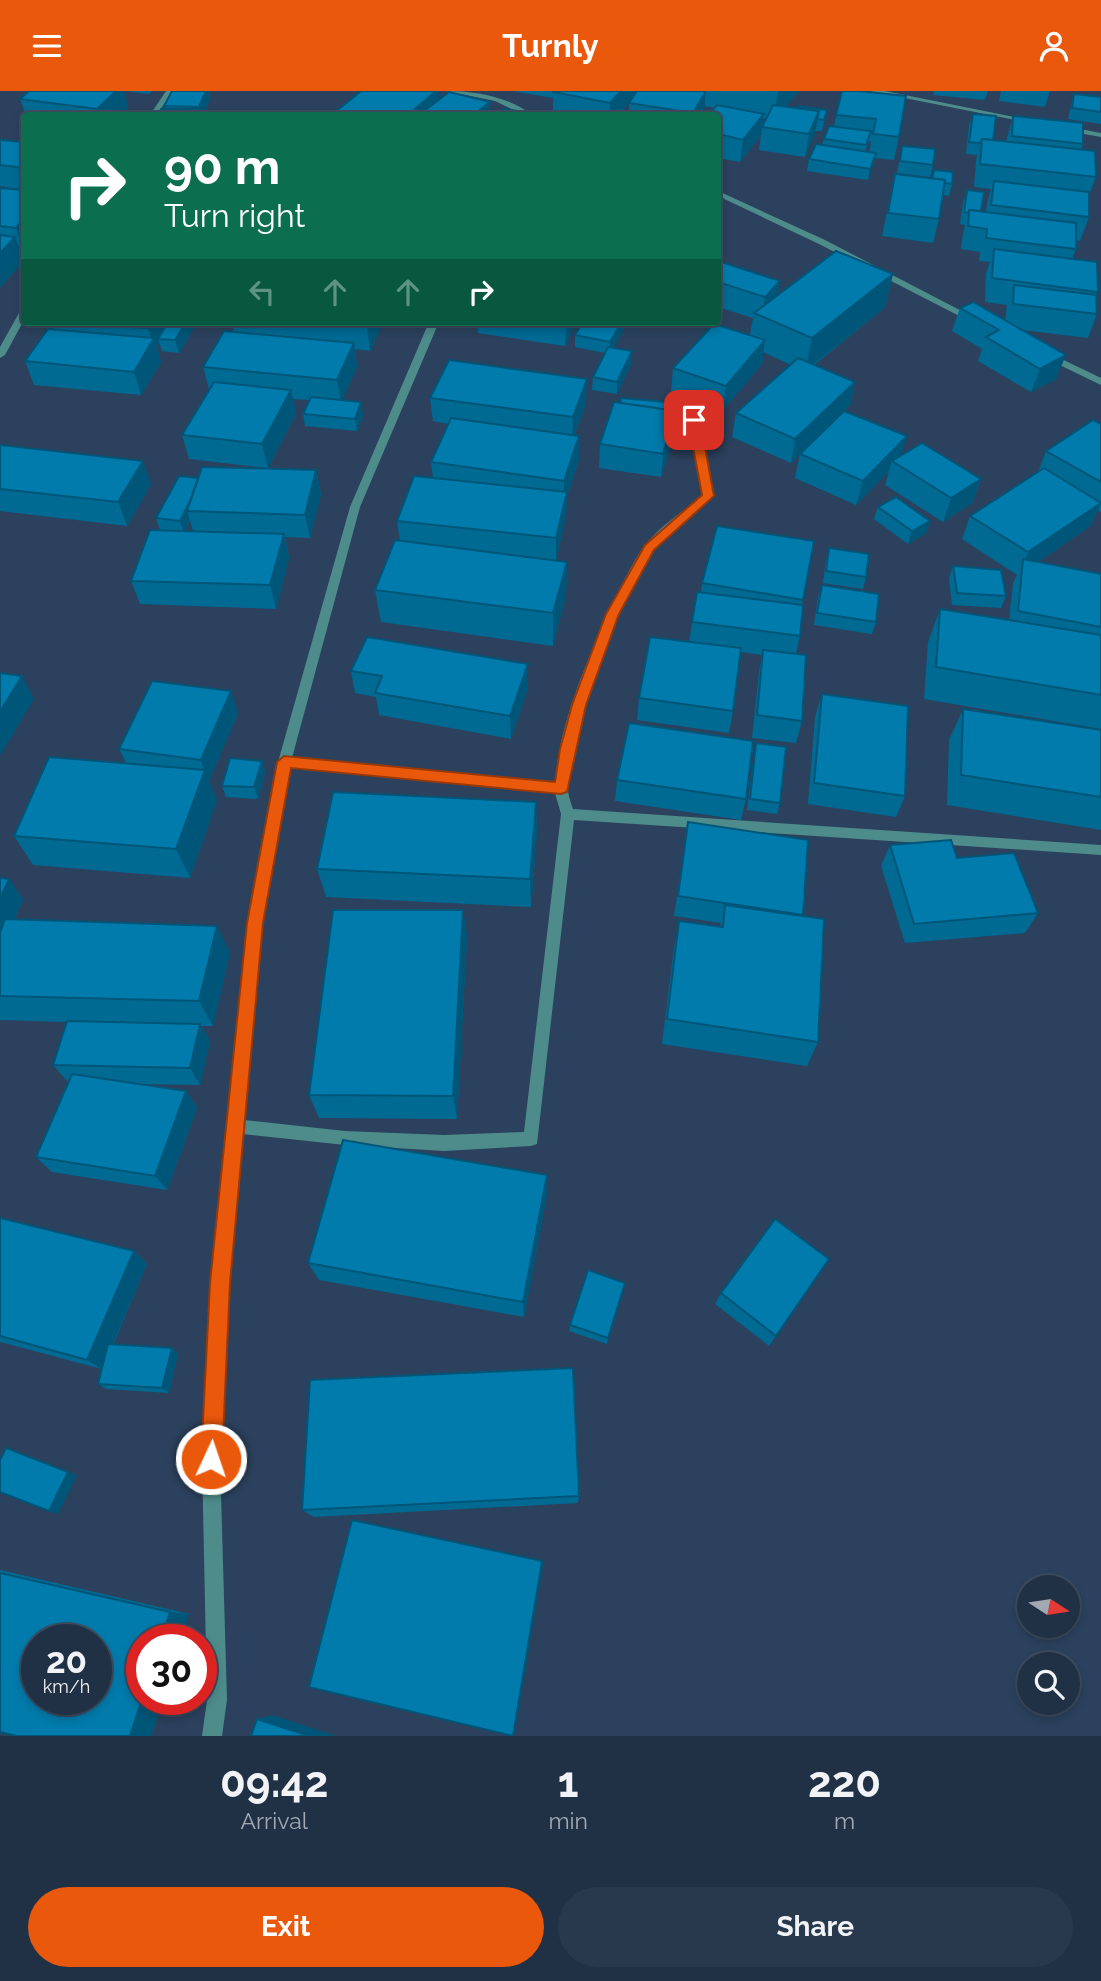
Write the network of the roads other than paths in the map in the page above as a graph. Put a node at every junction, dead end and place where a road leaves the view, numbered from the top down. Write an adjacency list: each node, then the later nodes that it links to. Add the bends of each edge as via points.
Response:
1 (170, 91): 4 (street)
2 (450, 91): 5 (street, via 497,99)
3 (873, 91): 6 (street)
4 (155, 112)
5 (522, 112)
6 (1039, 123)
7 (1051, 125): 8 (street)
8 (1101, 135)
9 (721, 194): 11 (street, via 822,241)
10 (21, 318): 14 (street)
11 (978, 323)
12 (432, 326): 17 (street, via 355,507)
13 (1040, 352): 15 (street)
14 (0, 355)
15 (1101, 382)
16 (694, 420): 18 (street, via 708,496 649,548 612,614 579,705)
17 (284, 762): 18 (street); 21 (street, via 255,923)
18 (561, 788): 19 (street)
19 (568, 814): 20 (street); 21 (street, via 531,1139 432,1143)
20 (1101, 850)
21 (235, 1126): 22 (street, via 220,1283 211,1459 217,1700)
22 (212, 1736)

